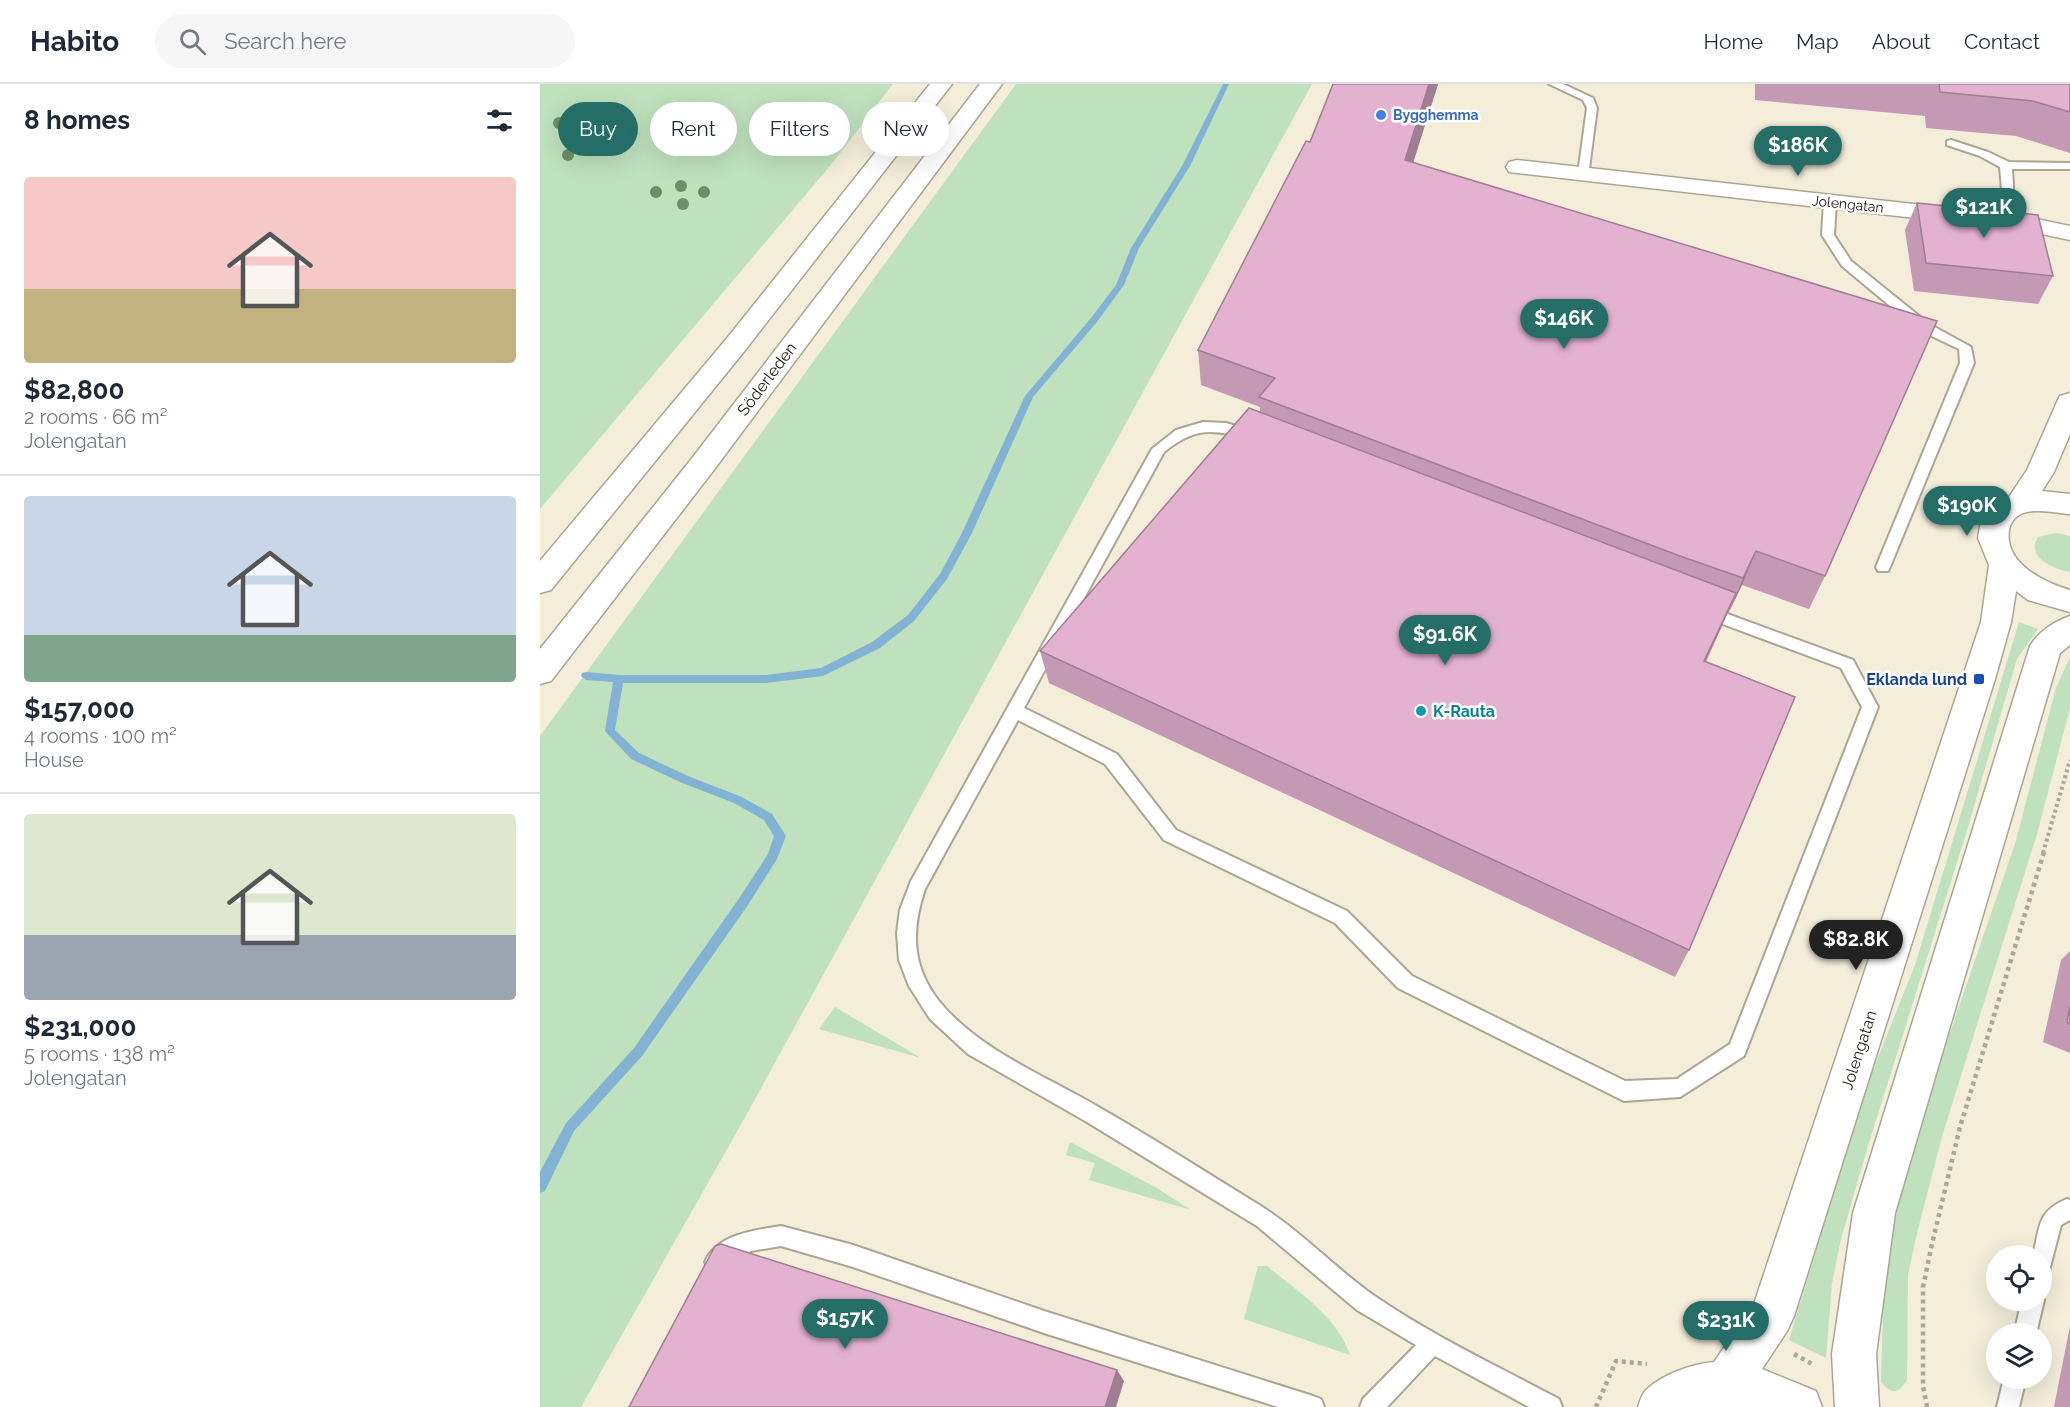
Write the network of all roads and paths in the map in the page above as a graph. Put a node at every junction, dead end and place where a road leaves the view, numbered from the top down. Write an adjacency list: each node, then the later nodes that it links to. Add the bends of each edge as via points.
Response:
1 (941, 84): 20 (main road, via 737,343)
2 (991, 84): 24 (main road, Söderleden)
3 (1554, 84): 5 (lane)
4 (1591, 84): 5 (lane)
5 (1588, 98): 10 (lane, via 1592,108)
6 (1951, 143): 7 (lane)
7 (2006, 165): 8 (lane); 12 (lane)
8 (2070, 166)
9 (1517, 167): 10 (main road, Jolengatan)
10 (1584, 174): 11 (main road, Jolengatan)
11 (1830, 202): 12 (main road, Jolengatan); 19 (lane, via 1828,235 1846,263 1924,327 1965,347 1967,355 1968,363)
12 (2009, 221): 13 (main road, Jolengatan)
13 (2070, 233)
14 (2070, 402): 16 (main road, via 2040,472)
15 (1261, 439): 25 (lane, via 1214,425 1183,432 1159,449)
16 (2020, 503): 17 (main road, via 2044,500); 18 (main road, via 2002,512 1992,527 1992,546)
17 (2070, 504)
18 (2004, 566): 21 (main road, via 2036,591); 31 (main road, Jolengatan, via 1996,622 1979,679 1772,1316)
19 (1883, 567)
20 (540, 582)
21 (2070, 602)
22 (1695, 608): 25 (lane, via 1847,664 1870,707 1737,1050 1680,1088 1624,1091 1405,982 1341,917 1170,835 1111,759)
23 (2070, 628): 38 (main road, via 2046,645 1874,1213 1854,1354)
24 (540, 672)
25 (1014, 710): 30 (lane, via 917,887 909,910 908,960 925,996 937,1013 975,1048 1264,1219 1365,1302)
26 (2070, 760): 39 (path, via 1960,1127 1932,1244 1923,1287 1923,1386)
27 (2070, 1210): 28 (lane, via 2052,1219)
28 (2046, 1245)
29 (702, 1283): 33 (lane, via 725,1252 750,1241 781,1236)
30 (1433, 1343): 34 (lane); 35 (lane)
31 (1726, 1383): 36 (main road, via 1684,1392); 37 (main road, via 1767,1391)
32 (2012, 1389): 40 (lane)
33 (1313, 1407)
34 (1371, 1407)
35 (1551, 1407)
36 (1660, 1407)
37 (1800, 1407)
38 (1857, 1407)
39 (1927, 1407)
40 (2008, 1407)

